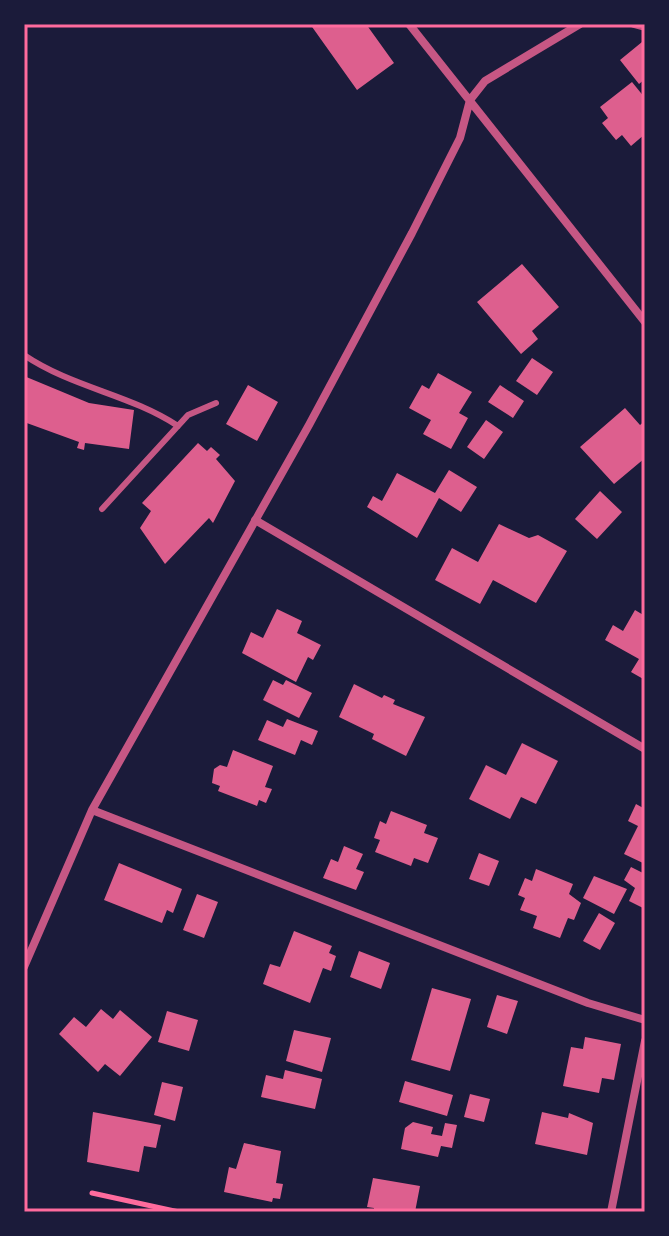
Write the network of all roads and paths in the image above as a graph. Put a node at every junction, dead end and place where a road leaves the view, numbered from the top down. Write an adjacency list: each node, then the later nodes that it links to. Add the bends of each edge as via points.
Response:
1 (409, 24): 7 (street)
2 (566, 24): 6 (street)
3 (580, 24): 6 (street)
4 (634, 24): 5 (street)
5 (645, 27)
6 (561, 35): 7 (street, via 485,81)
7 (470, 100): 8 (street); 13 (street, via 460,138 412,233)
8 (645, 322)
9 (24, 355): 11 (lane, via 50,372 136,403)
10 (216, 403): 11 (lane, via 188,415)
11 (178, 426): 12 (lane)
12 (102, 509)
13 (255, 520): 14 (street); 15 (street)
14 (645, 749)
15 (92, 810): 16 (street); 17 (street, via 588,1003)
16 (24, 967)
17 (645, 1020)
18 (645, 1041): 21 (street)
19 (92, 1193): 20 (path)
20 (179, 1212)
21 (611, 1212)

